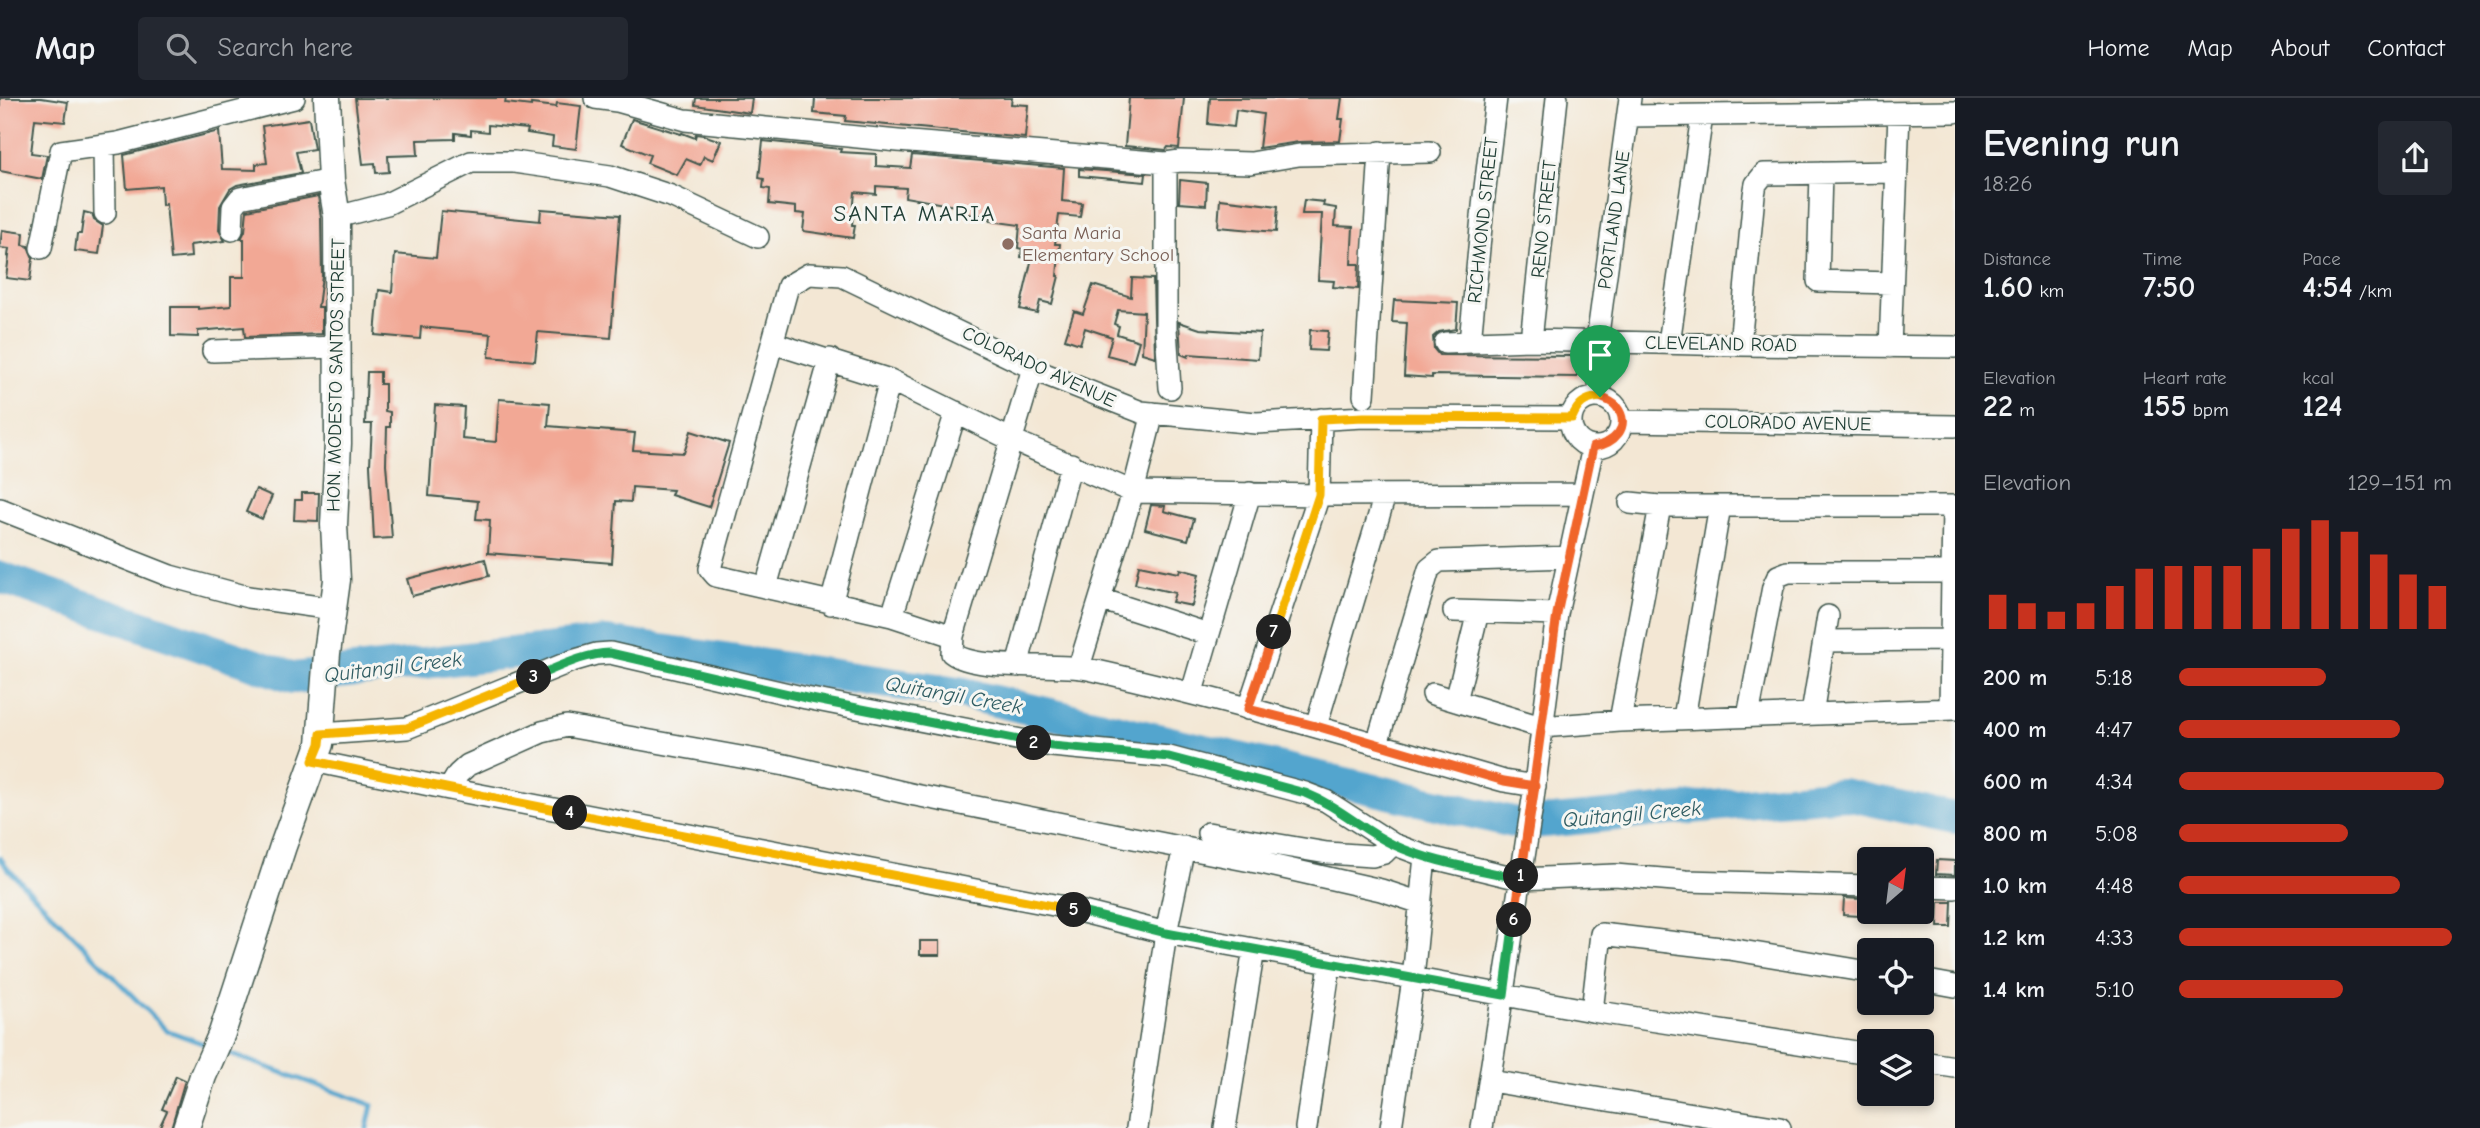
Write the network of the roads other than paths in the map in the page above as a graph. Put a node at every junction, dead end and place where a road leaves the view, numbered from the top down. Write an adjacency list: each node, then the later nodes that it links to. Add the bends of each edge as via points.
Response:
1 (294, 98): 10 (street)
2 (327, 98): 16 (street, HON. MODESTO SANTOS STREET)
3 (595, 98): 13 (street, via 685,120)
4 (1496, 98): 24 (street, RICHMOND STREET)
5 (1557, 98): 23 (street, RENO STREET)
6 (1629, 107): 9 (street); 25 (street, PORTLAND LANE)
7 (1955, 112): 8 (street)
8 (1899, 113): 9 (street); 14 (street)
9 (1702, 116): 28 (street)
10 (104, 145): 17 (street); 21 (street, via 61,151)
11 (1380, 152): 12 (street); 13 (street, via 1299,155 1251,163); 38 (street)
12 (1430, 152)
13 (1166, 163): 37 (street)
14 (1896, 172): 15 (street); 22 (street)
15 (1821, 173): 22 (street, via 1818,281); 29 (street, via 1764,174 1756,184)
16 (331, 180): 18 (street, HON. MODESTO SANTOS STREET); 19 (street, via 240,198 233,207)
17 (105, 213)
18 (337, 217): 20 (street, via 387,204 471,162 514,162 622,180 671,196); 30 (street, HON. MODESTO SANTOS STREET)
19 (232, 230)
20 (758, 237)
21 (41, 248)
22 (1892, 283): 31 (street)
23 (1531, 340): 24 (street, CLEVELAND ROAD); 25 (street, CLEVELAND ROAD)
24 (1470, 341): 27 (street, CLEVELAND ROAD)
25 (1597, 341): 28 (street, CLEVELAND ROAD); 39 (street, PORTLAND LANE)
26 (773, 343): 34 (street); 35 (street, COLORADO AVENUE, via 788,286 809,274 842,276); 61 (street, COLORADO AVENUE, via 710,569 716,576)
27 (1445, 343)
28 (1669, 344): 29 (street, CLEVELAND ROAD)
29 (1740, 345): 31 (street, CLEVELAND ROAD)
30 (338, 347): 33 (street); 64 (street, HON. MODESTO SANTOS STREET)
31 (1890, 347): 32 (street, CLEVELAND ROAD)
32 (1955, 347)
33 (213, 351)
34 (830, 359): 36 (street); 61 (street)
35 (1033, 368): 41 (street, COLORADO AVENUE, via 1101,398); 46 (street)
36 (890, 380): 40 (street); 63 (street)
37 (1170, 388)
38 (1364, 396)
39 (1600, 397): 42 (street, via 1587,398); 44 (street, via 1615,405)
40 (956, 412): 46 (street); 68 (street)
41 (1153, 413): 43 (street, COLORADO AVENUE, via 1256,423); 49 (street)
42 (1572, 418): 43 (street, COLORADO AVENUE); 47 (street, via 1573,431)
43 (1321, 419): 52 (street)
44 (1622, 421): 45 (street, COLORADO AVENUE); 47 (street, via 1618,435 1607,445)
45 (1955, 426)
46 (1010, 439): 48 (street); 71 (street)
47 (1593, 447): 51 (street)
48 (1071, 464): 49 (street); 74 (street)
49 (1133, 492): 50 (street); 62 (street)
50 (1250, 494): 52 (street); 70 (street)
51 (1581, 494): 53 (street); 59 (street)
52 (1319, 495): 53 (street); 79 (street)
53 (1385, 495): 86 (street)
54 (1630, 503): 55 (street)
55 (1660, 506): 56 (street); 85 (street)
56 (1720, 506): 57 (street); 83 (street)
57 (1954, 506): 60 (street)
58 (0, 509): 64 (street, via 170,576 248,597)
59 (1569, 557): 67 (street); 88 (street, via 1439,561 1429,569)
60 (1952, 572): 72 (street); 82 (street, via 1788,572 1777,576)
61 (766, 587): 63 (street)
62 (1100, 599): 70 (street); 75 (street)
63 (831, 604): 68 (street)
64 (333, 609): 84 (street, HON. MODESTO SANTOS STREET)
65 (1454, 611): 66 (street)
66 (1478, 612): 67 (street); 78 (street)
67 (1557, 614): 87 (street)
68 (892, 616): 71 (street)
69 (1828, 617): 73 (street)
70 (1208, 634): 76 (street)
71 (953, 636): 74 (street, via 952,653 960,659)
72 (1950, 640): 73 (street); 80 (street)
73 (1824, 641): 81 (street)
74 (1017, 666): 75 (street)
75 (1079, 667): 76 (street)
76 (1192, 692): 79 (street)
77 (1433, 694): 78 (street)
78 (1456, 701): 87 (street)
79 (1248, 709): 86 (street)
80 (1952, 709): 81 (street)
81 (1812, 714): 82 (street)
82 (1748, 716): 83 (street)
83 (1684, 718): 85 (street)
84 (322, 721): 89 (street, HON. MODESTO SANTOS STREET); 93 (street, via 407,728 572,661 610,653 806,698 1052,746 1169,757 1315,797)
85 (1620, 721): 87 (street)
86 (1316, 726): 88 (street)
87 (1541, 727): 91 (street)
88 (1377, 744): 91 (street)
89 (313, 761): 90 (street); 114 (street, HON. MODESTO SANTOS STREET)
90 (449, 789): 94 (street, via 468,765 566,726 759,760); 101 (street, via 1059,906)
91 (1534, 793): 96 (street)
92 (1208, 833): 93 (street, via 1338,854 1372,856)
93 (1393, 844): 95 (street)
94 (1184, 847): 100 (street); 101 (street)
95 (1425, 856): 96 (street); 100 (street)
96 (1522, 870): 97 (street); 108 (street)
97 (1857, 886)
98 (1934, 887): 99 (street)
99 (1955, 888)
100 (1421, 903): 105 (street)
101 (1166, 933): 102 (street); 115 (street)
102 (1254, 950): 103 (street); 116 (street)
103 (1330, 964): 105 (street); 117 (street)
104 (1857, 970): 109 (street, via 1601,934)
105 (1413, 978): 108 (street); 118 (street)
106 (1934, 982): 107 (street)
107 (1955, 986)
108 (1504, 995): 109 (street); 113 (street)
109 (1592, 1011): 110 (street)
110 (1857, 1052)
111 (1934, 1064): 112 (street)
112 (1955, 1067)
113 (1490, 1081): 119 (street); 120 (street)
114 (186, 1128)
115 (1137, 1128)
116 (1225, 1128)
117 (1306, 1128)
118 (1391, 1128)
119 (1482, 1128)
120 (1780, 1128)

